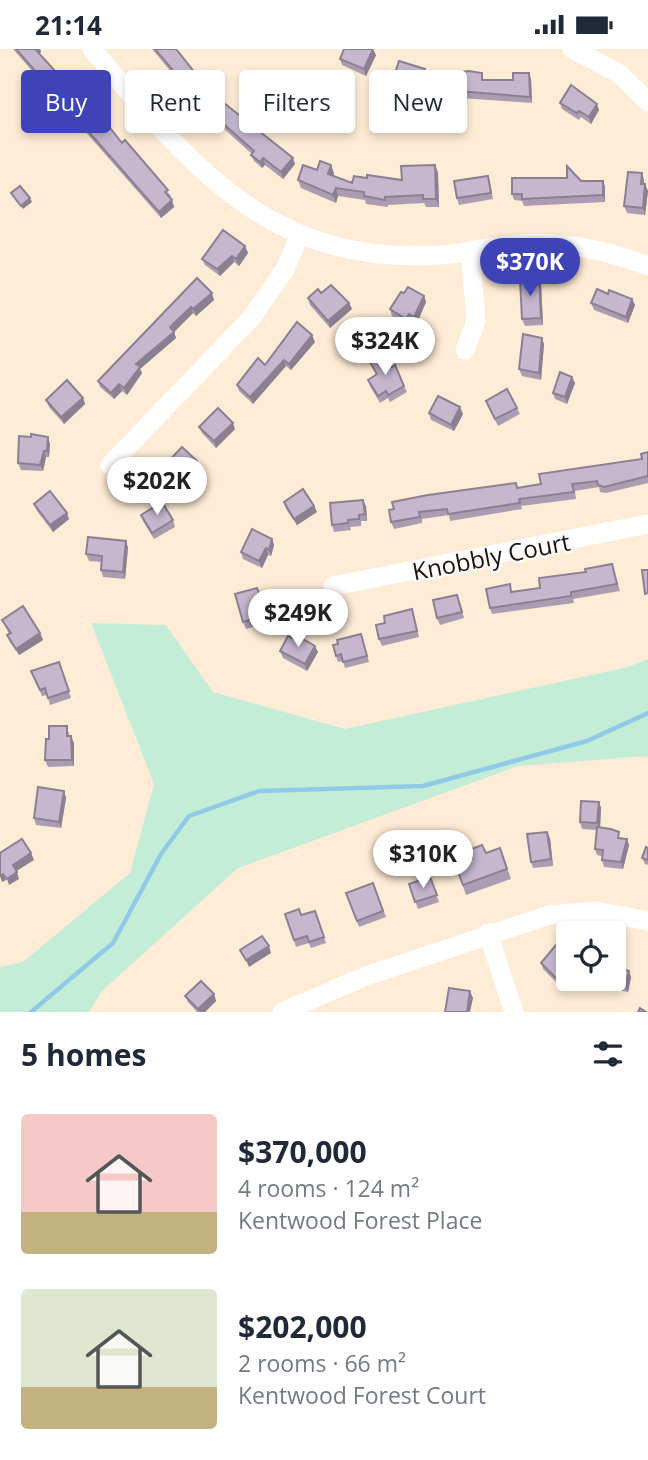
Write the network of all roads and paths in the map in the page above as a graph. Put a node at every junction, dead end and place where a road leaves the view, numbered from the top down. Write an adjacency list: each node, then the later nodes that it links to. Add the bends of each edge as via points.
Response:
1 (92, 49): 4 (street, via 197,168 247,208)
2 (572, 49): 3 (street, via 620,74)
3 (648, 102)
4 (300, 235): 5 (street, via 386,255); 8 (street, via 285,269 252,317)
5 (470, 251): 6 (street, via 543,244 610,253); 7 (street, via 476,321)
6 (648, 266)
7 (465, 350)
8 (110, 465)
9 (648, 524): 10 (street, Knobbly Court)
10 (334, 586)
11 (648, 921): 12 (street, via 620,914 569,912)
12 (488, 933): 13 (street, via 366,975); 14 (street)
13 (282, 1012)
14 (514, 1012)

